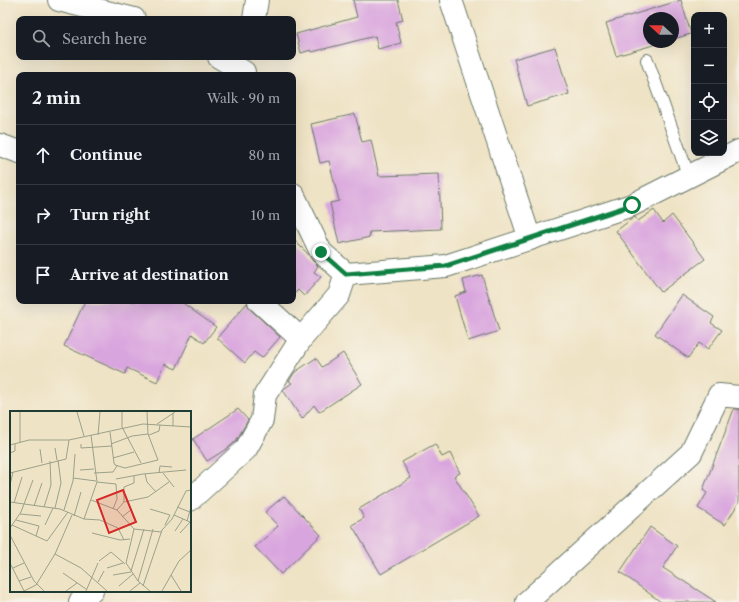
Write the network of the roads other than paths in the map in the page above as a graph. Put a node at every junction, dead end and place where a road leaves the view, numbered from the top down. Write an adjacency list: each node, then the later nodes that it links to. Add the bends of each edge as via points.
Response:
1 (59, 0): 4 (street)
2 (257, 0): 5 (street)
3 (451, 0): 14 (street)
4 (122, 16)
5 (254, 16)
6 (226, 60): 8 (street)
7 (647, 60): 12 (lane)
8 (245, 68)
9 (0, 145): 10 (street)
10 (16, 151)
11 (739, 151): 12 (street)
12 (689, 176): 14 (street, via 632,205)
13 (296, 200): 15 (street, via 321,252)
14 (530, 239): 15 (street, via 446,266)
15 (346, 274): 17 (street, via 339,295)
16 (262, 304): 17 (street)
17 (301, 339): 19 (street, via 265,395 262,420 246,448)
18 (739, 397): 22 (street, via 719,395 691,453)
19 (191, 499)
20 (91, 592): 21 (street)
21 (80, 602)
22 (527, 602)

